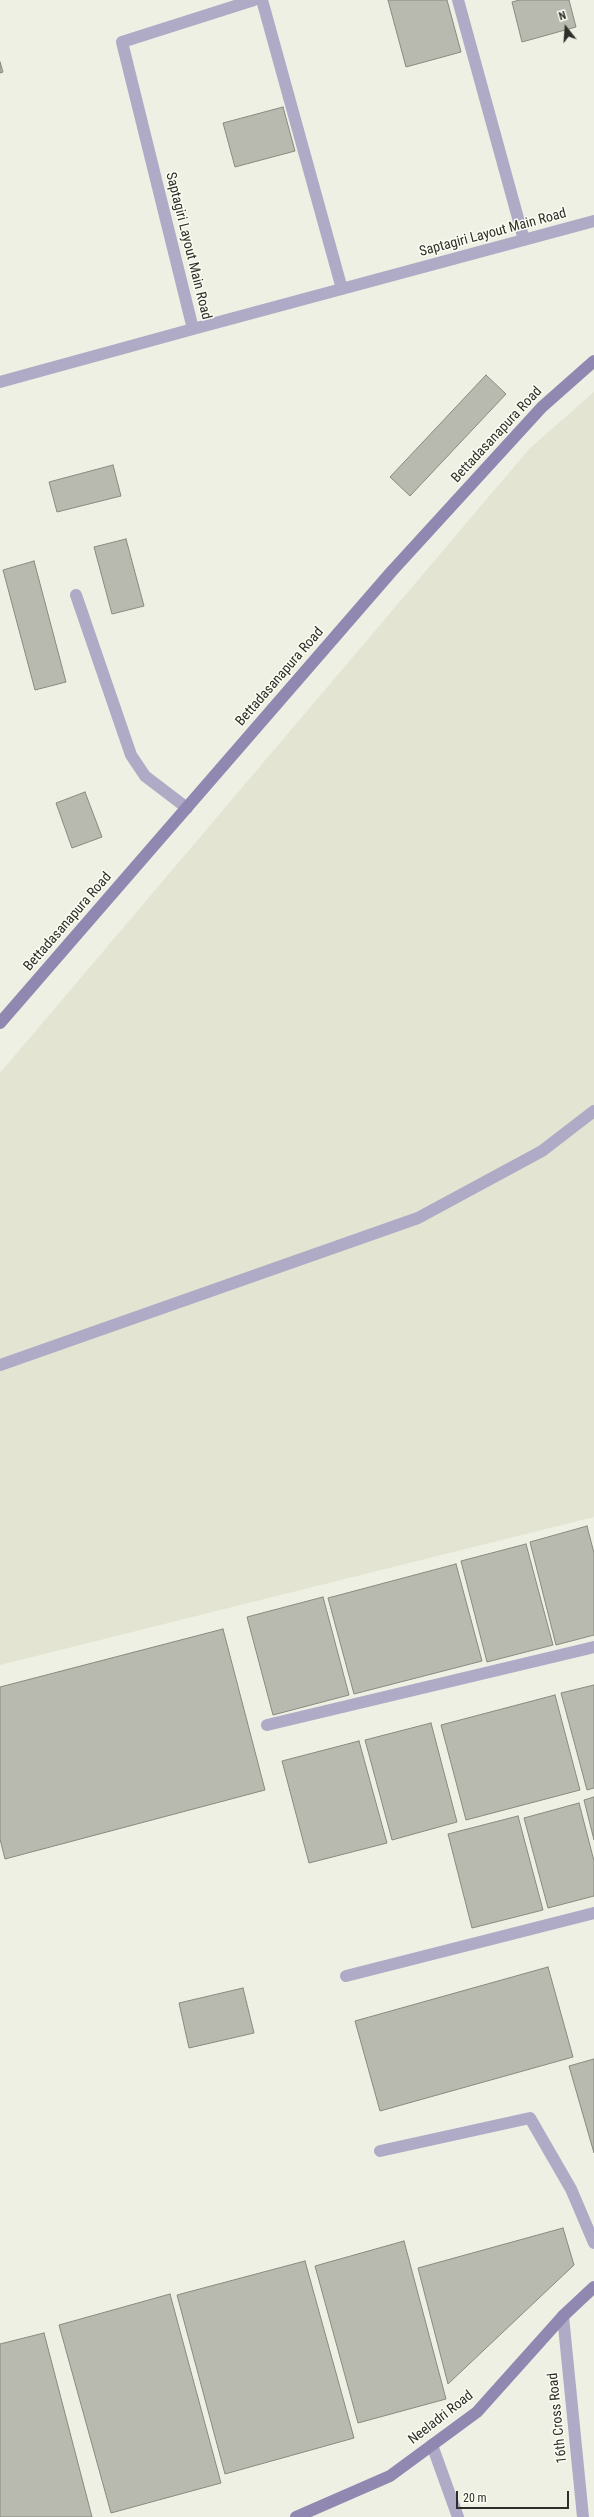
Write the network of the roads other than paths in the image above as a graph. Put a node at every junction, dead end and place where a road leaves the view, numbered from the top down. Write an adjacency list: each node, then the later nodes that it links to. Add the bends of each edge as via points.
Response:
1 (254, 0): 7 (street, Saptagiri Layout Main Road, via 122,42)
2 (262, 0): 6 (street)
3 (458, 0): 5 (street)
4 (594, 221): 5 (street, Saptagiri Layout Main Road)
5 (524, 240): 6 (street, Saptagiri Layout Main Road)
6 (342, 289): 7 (street, Saptagiri Layout Main Road)
7 (193, 329): 9 (street)
8 (594, 361): 11 (street, Bettadasanapura Road, via 542,407 403,559)
9 (0, 382)
10 (76, 595): 11 (street, via 131,755 145,776)
11 (187, 808): 12 (street, Bettadasanapura Road)
12 (0, 1023)
13 (594, 1111): 14 (street, via 542,1151 418,1218)
14 (0, 1365)
15 (594, 1647): 16 (street)
16 (267, 1725)
17 (594, 1913): 18 (street)
18 (346, 1976)
19 (380, 2151): 20 (street, via 530,2118 571,2189)
20 (594, 2244)
21 (594, 2288): 22 (street, Neeladri Road)
22 (563, 2316): 23 (street, Neeladri Road, via 477,2412); 26 (street, 16th Cross Road)
23 (432, 2445): 24 (street, Neeladri Road, via 390,2476); 25 (street)
24 (296, 2517)
25 (458, 2517)
26 (583, 2517)

